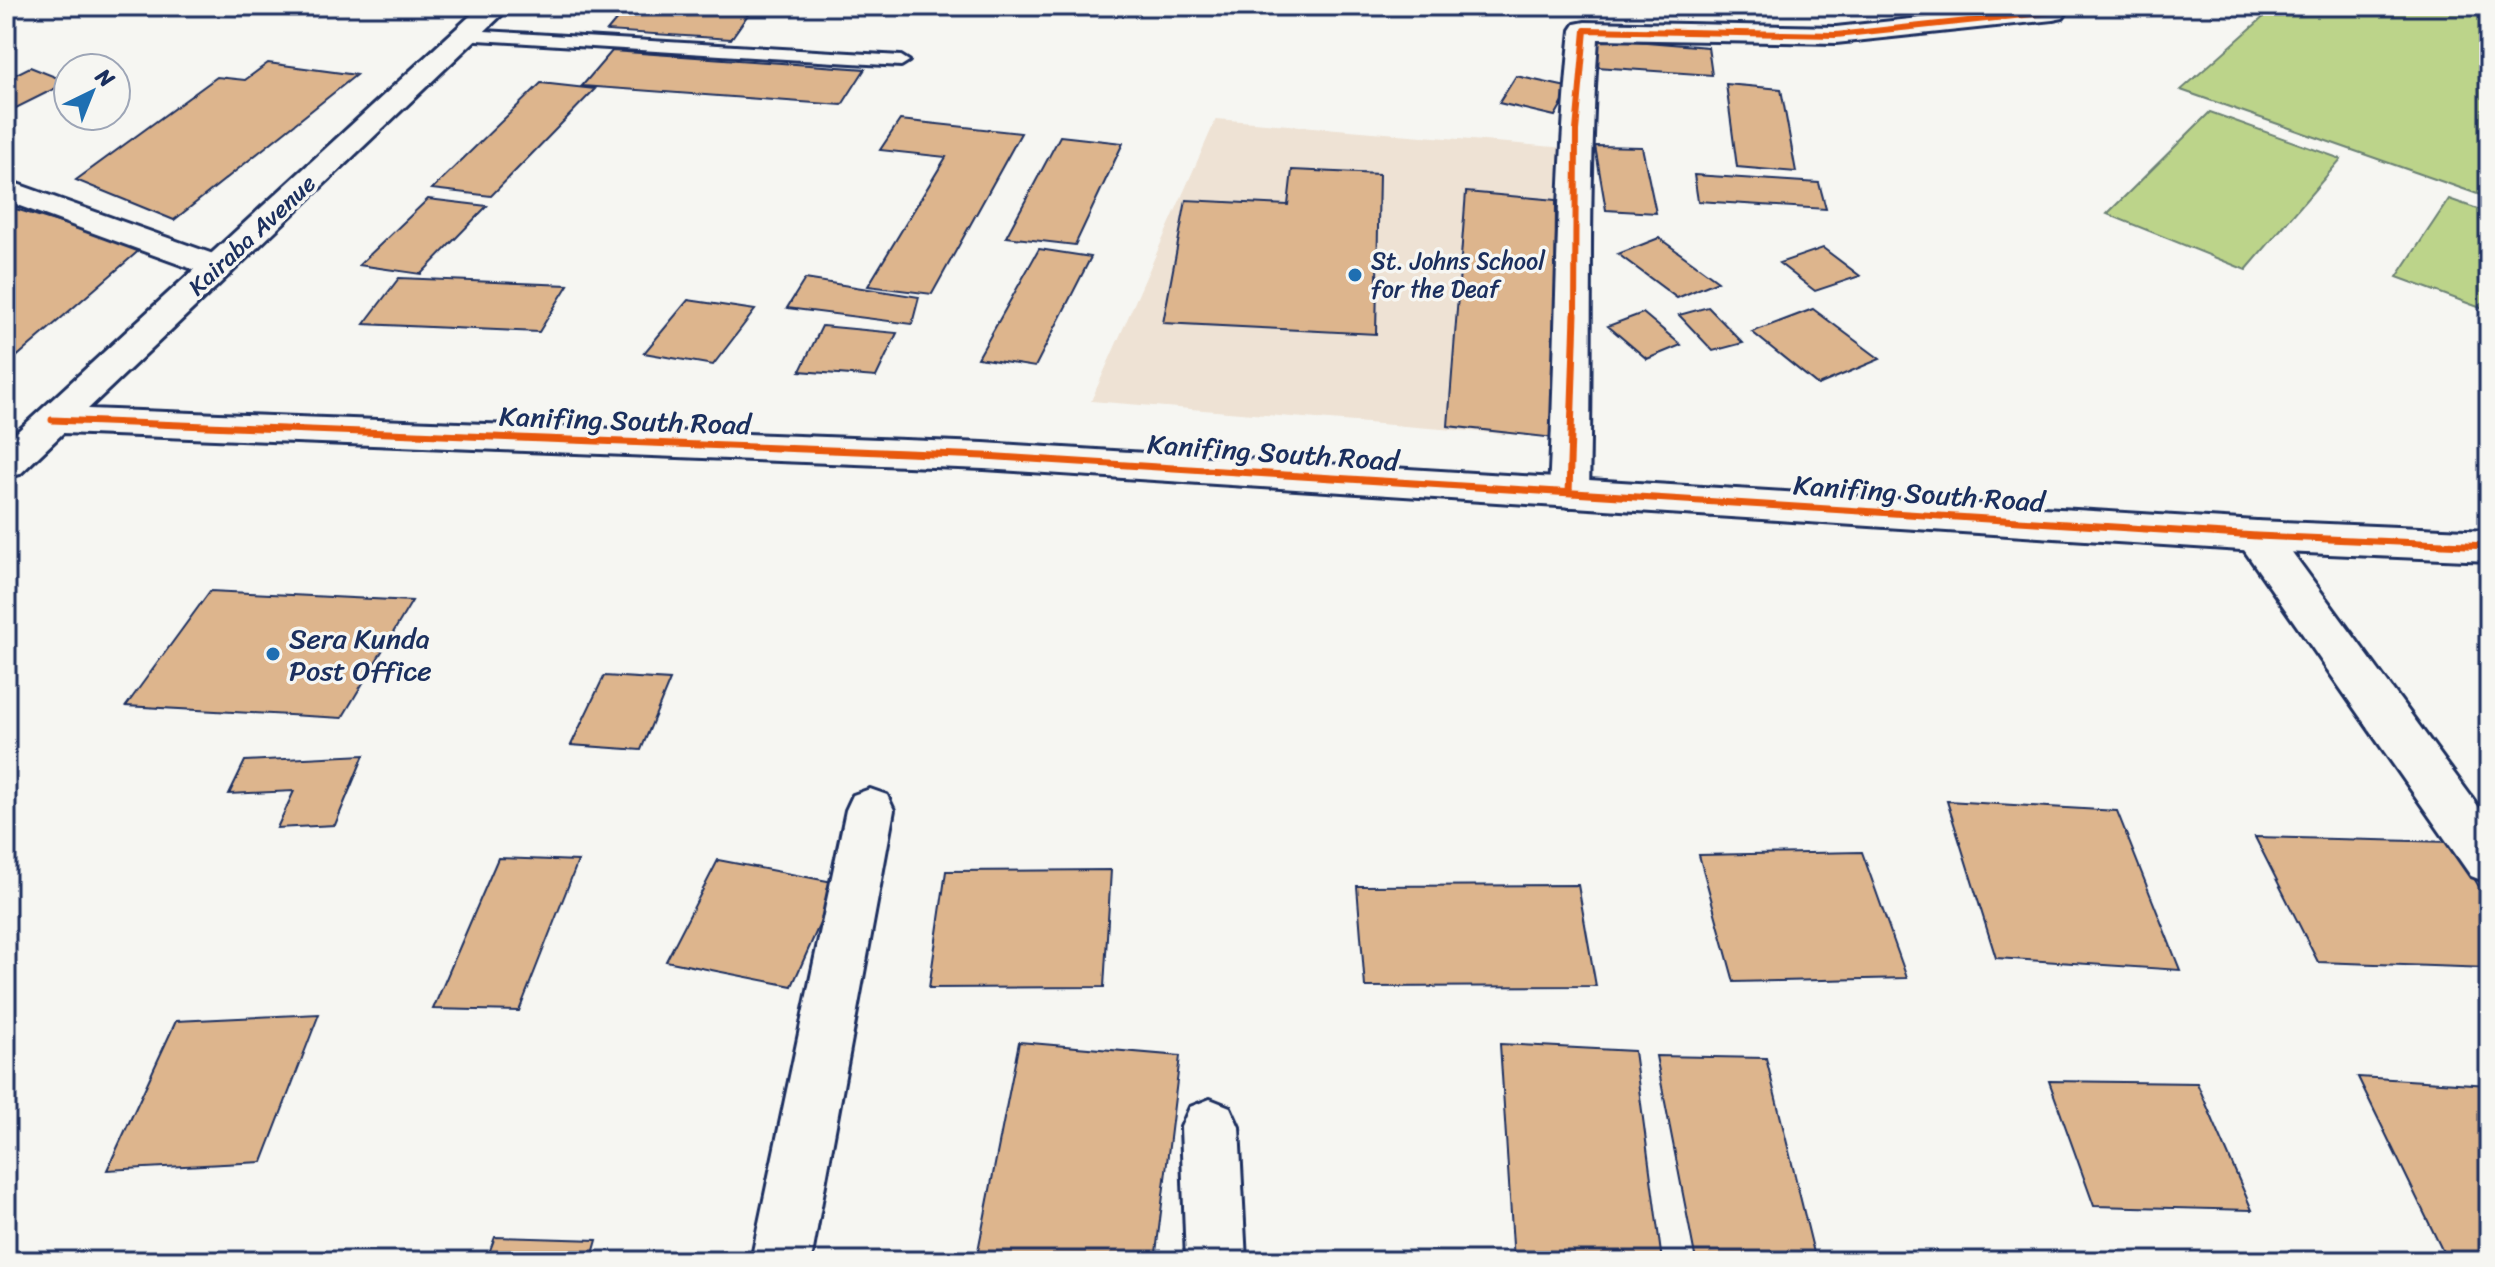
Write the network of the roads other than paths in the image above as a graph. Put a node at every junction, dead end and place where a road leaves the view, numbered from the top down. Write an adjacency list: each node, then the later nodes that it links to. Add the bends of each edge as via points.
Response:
1 (497, 6): 3 (street, Kairaba Avenue)
2 (2049, 8): 9 (street, via 1836,35 1585,30 1576,131)
3 (467, 35): 4 (lane); 6 (street, Kairaba Avenue)
4 (901, 61)
5 (6, 190): 6 (street)
6 (218, 267): 7 (street, Kairaba Avenue)
7 (52, 420): 8 (street, Kairaba Avenue); 9 (street, Kanifing South Road, via 984,456)
8 (6, 464)
9 (1569, 493): 10 (street, Kanifing South Road)
10 (2257, 536): 11 (street, Kanifing South Road); 13 (street)
11 (2489, 546)
12 (870, 810): 15 (street)
13 (2489, 861)
14 (1210, 1127): 16 (street)
15 (781, 1261)
16 (1216, 1261)

